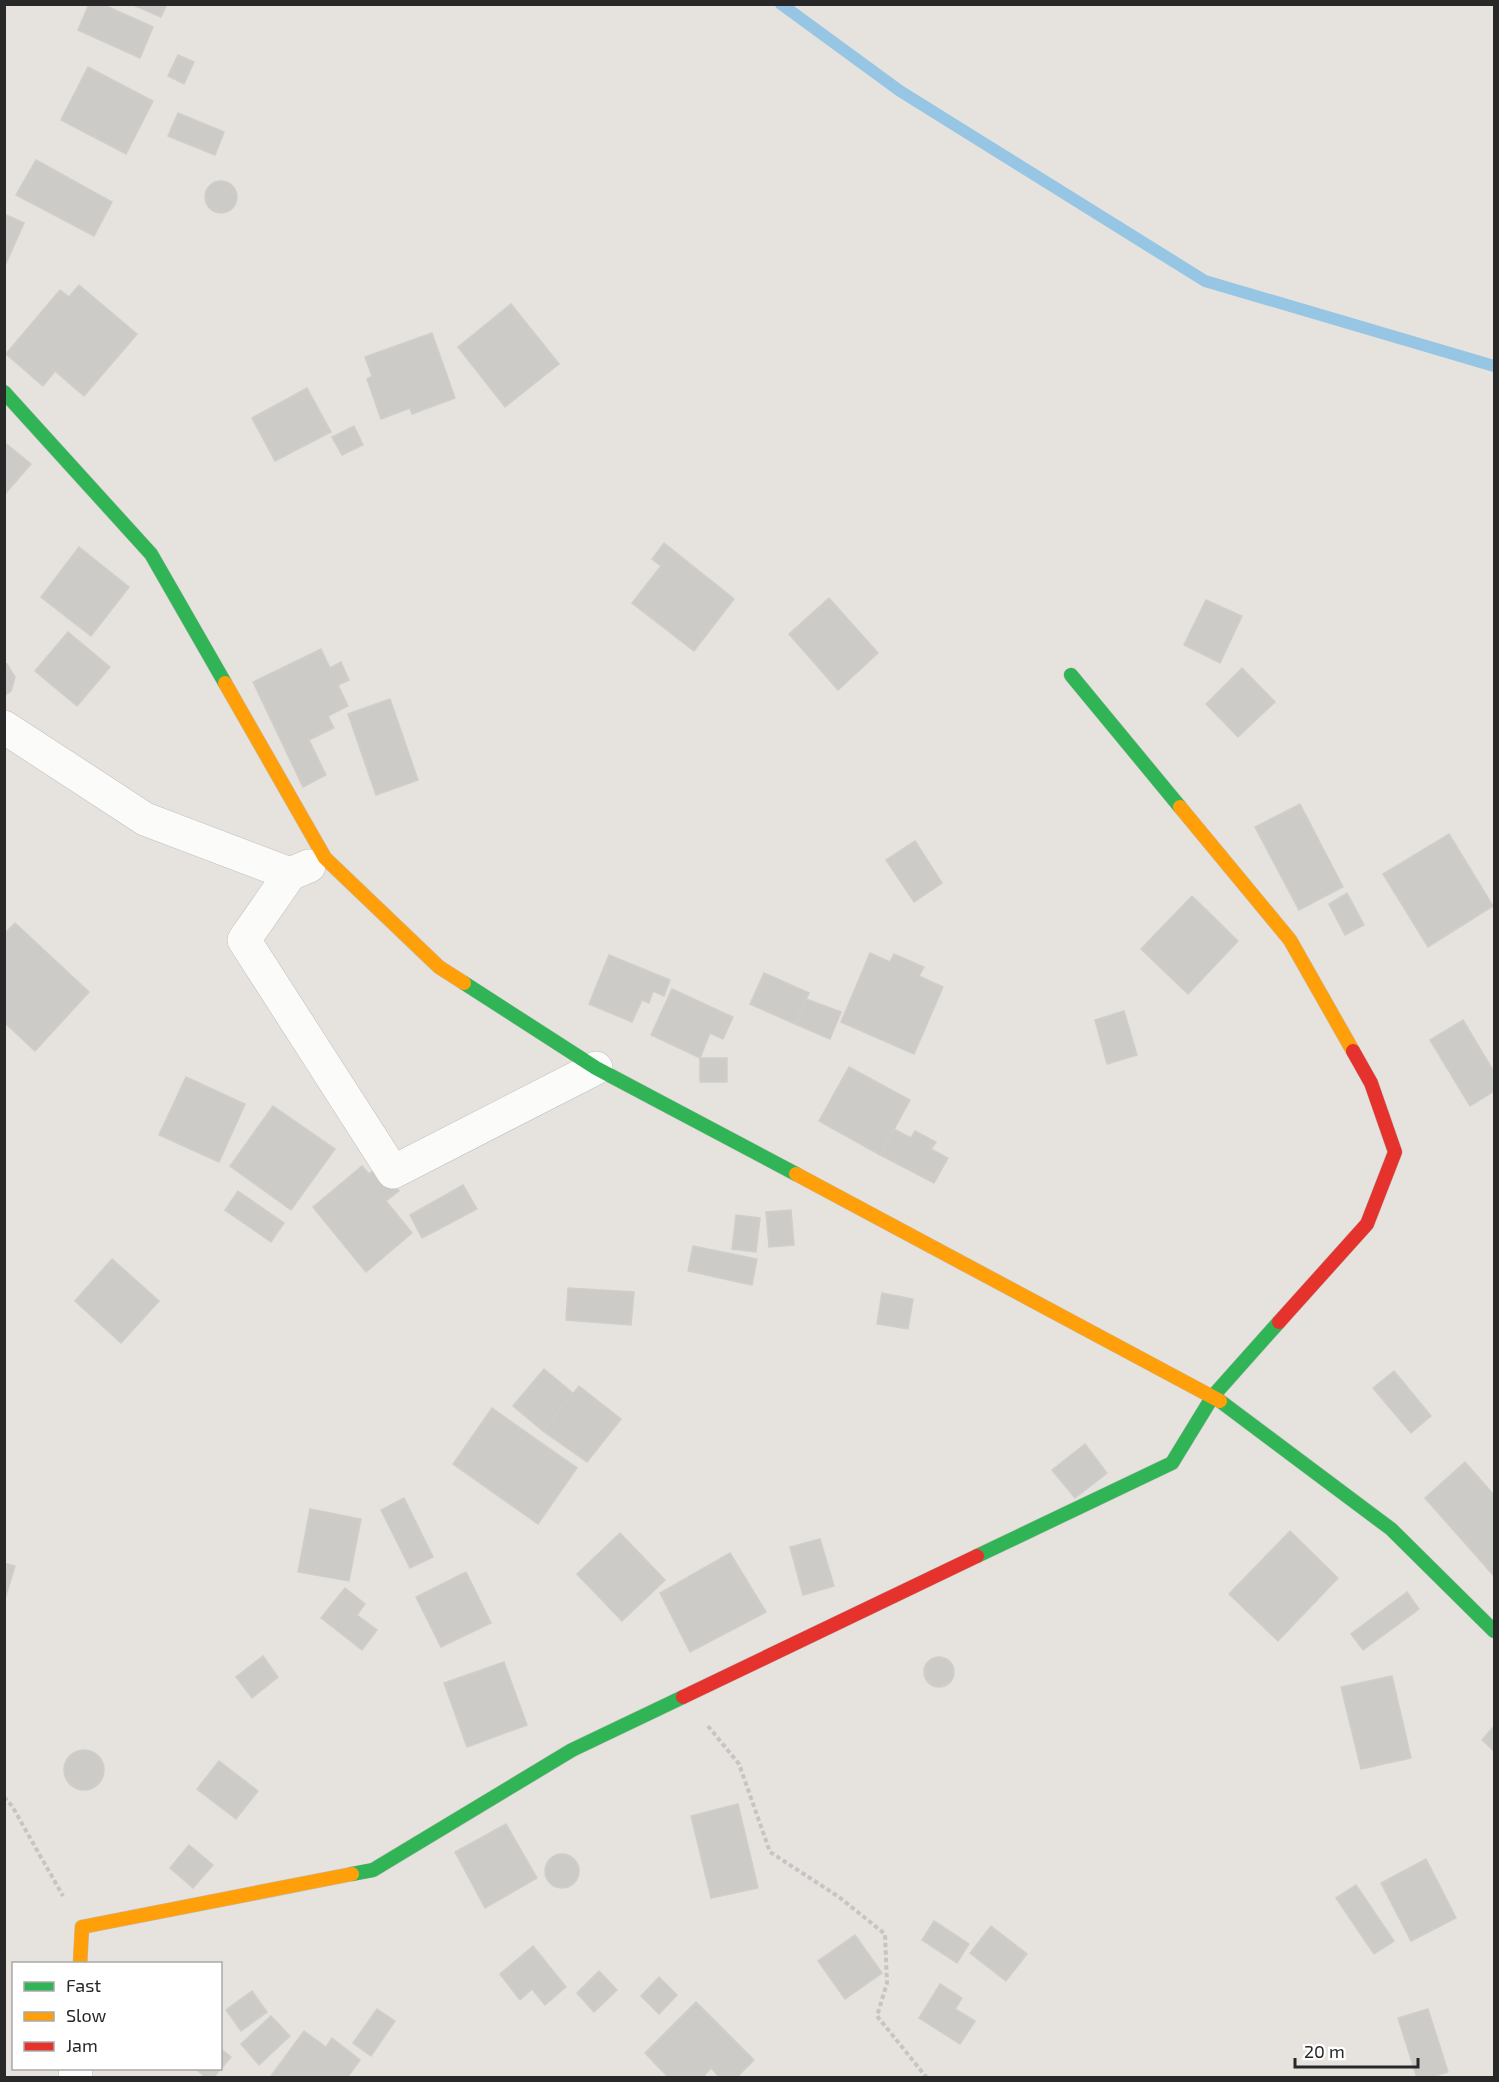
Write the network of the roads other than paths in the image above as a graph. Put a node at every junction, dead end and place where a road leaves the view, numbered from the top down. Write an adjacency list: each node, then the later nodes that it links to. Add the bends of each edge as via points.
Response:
1 (4, 392): 4 (street, via 151,554)
2 (1071, 675): 7 (street, via 1290,940 1371,1083 1395,1152 1367,1224)
3 (4, 728): 5 (street, via 145,819)
4 (325, 858): 5 (street); 6 (street, via 439,967)
5 (290, 874): 6 (street, via 244,940 393,1172)
6 (596, 1068): 7 (street)
7 (1214, 1396): 8 (street, via 1391,1529); 9 (street, via 1172,1462 572,1750 373,1870 82,1928)
8 (1494, 1631)
9 (80, 1962)

